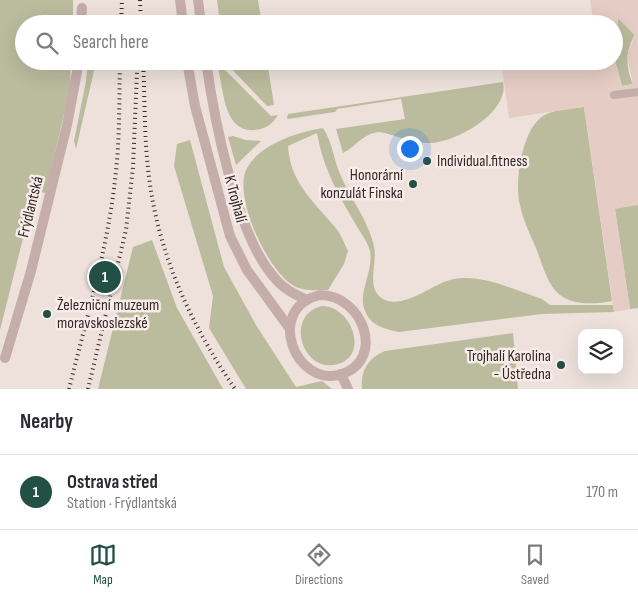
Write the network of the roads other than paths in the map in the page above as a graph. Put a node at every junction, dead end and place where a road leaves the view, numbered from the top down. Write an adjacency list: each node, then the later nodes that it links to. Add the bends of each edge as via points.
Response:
1 (180, 0): 5 (street)
2 (198, 0): 6 (street)
3 (82, 8): 4 (street)
4 (82, 15)
5 (182, 15)
6 (200, 15)
7 (78, 70): 14 (street, Frýdlantská, via 32,265)
8 (188, 70): 13 (street, K Trojhalí, via 230,236 247,270)
9 (208, 70): 12 (street, K Trojhalí, via 221,139 248,234 264,265 279,283)
10 (638, 92): 11 (street)
11 (614, 95)
12 (307, 300): 13 (street, via 292,316); 15 (street, via 320,295 335,297 347,303 359,318 365,336 364,350 354,367)
13 (290, 329): 15 (street, via 295,353 308,368 327,376)
14 (5, 358)
15 (341, 374): 16 (street)
16 (348, 389)

